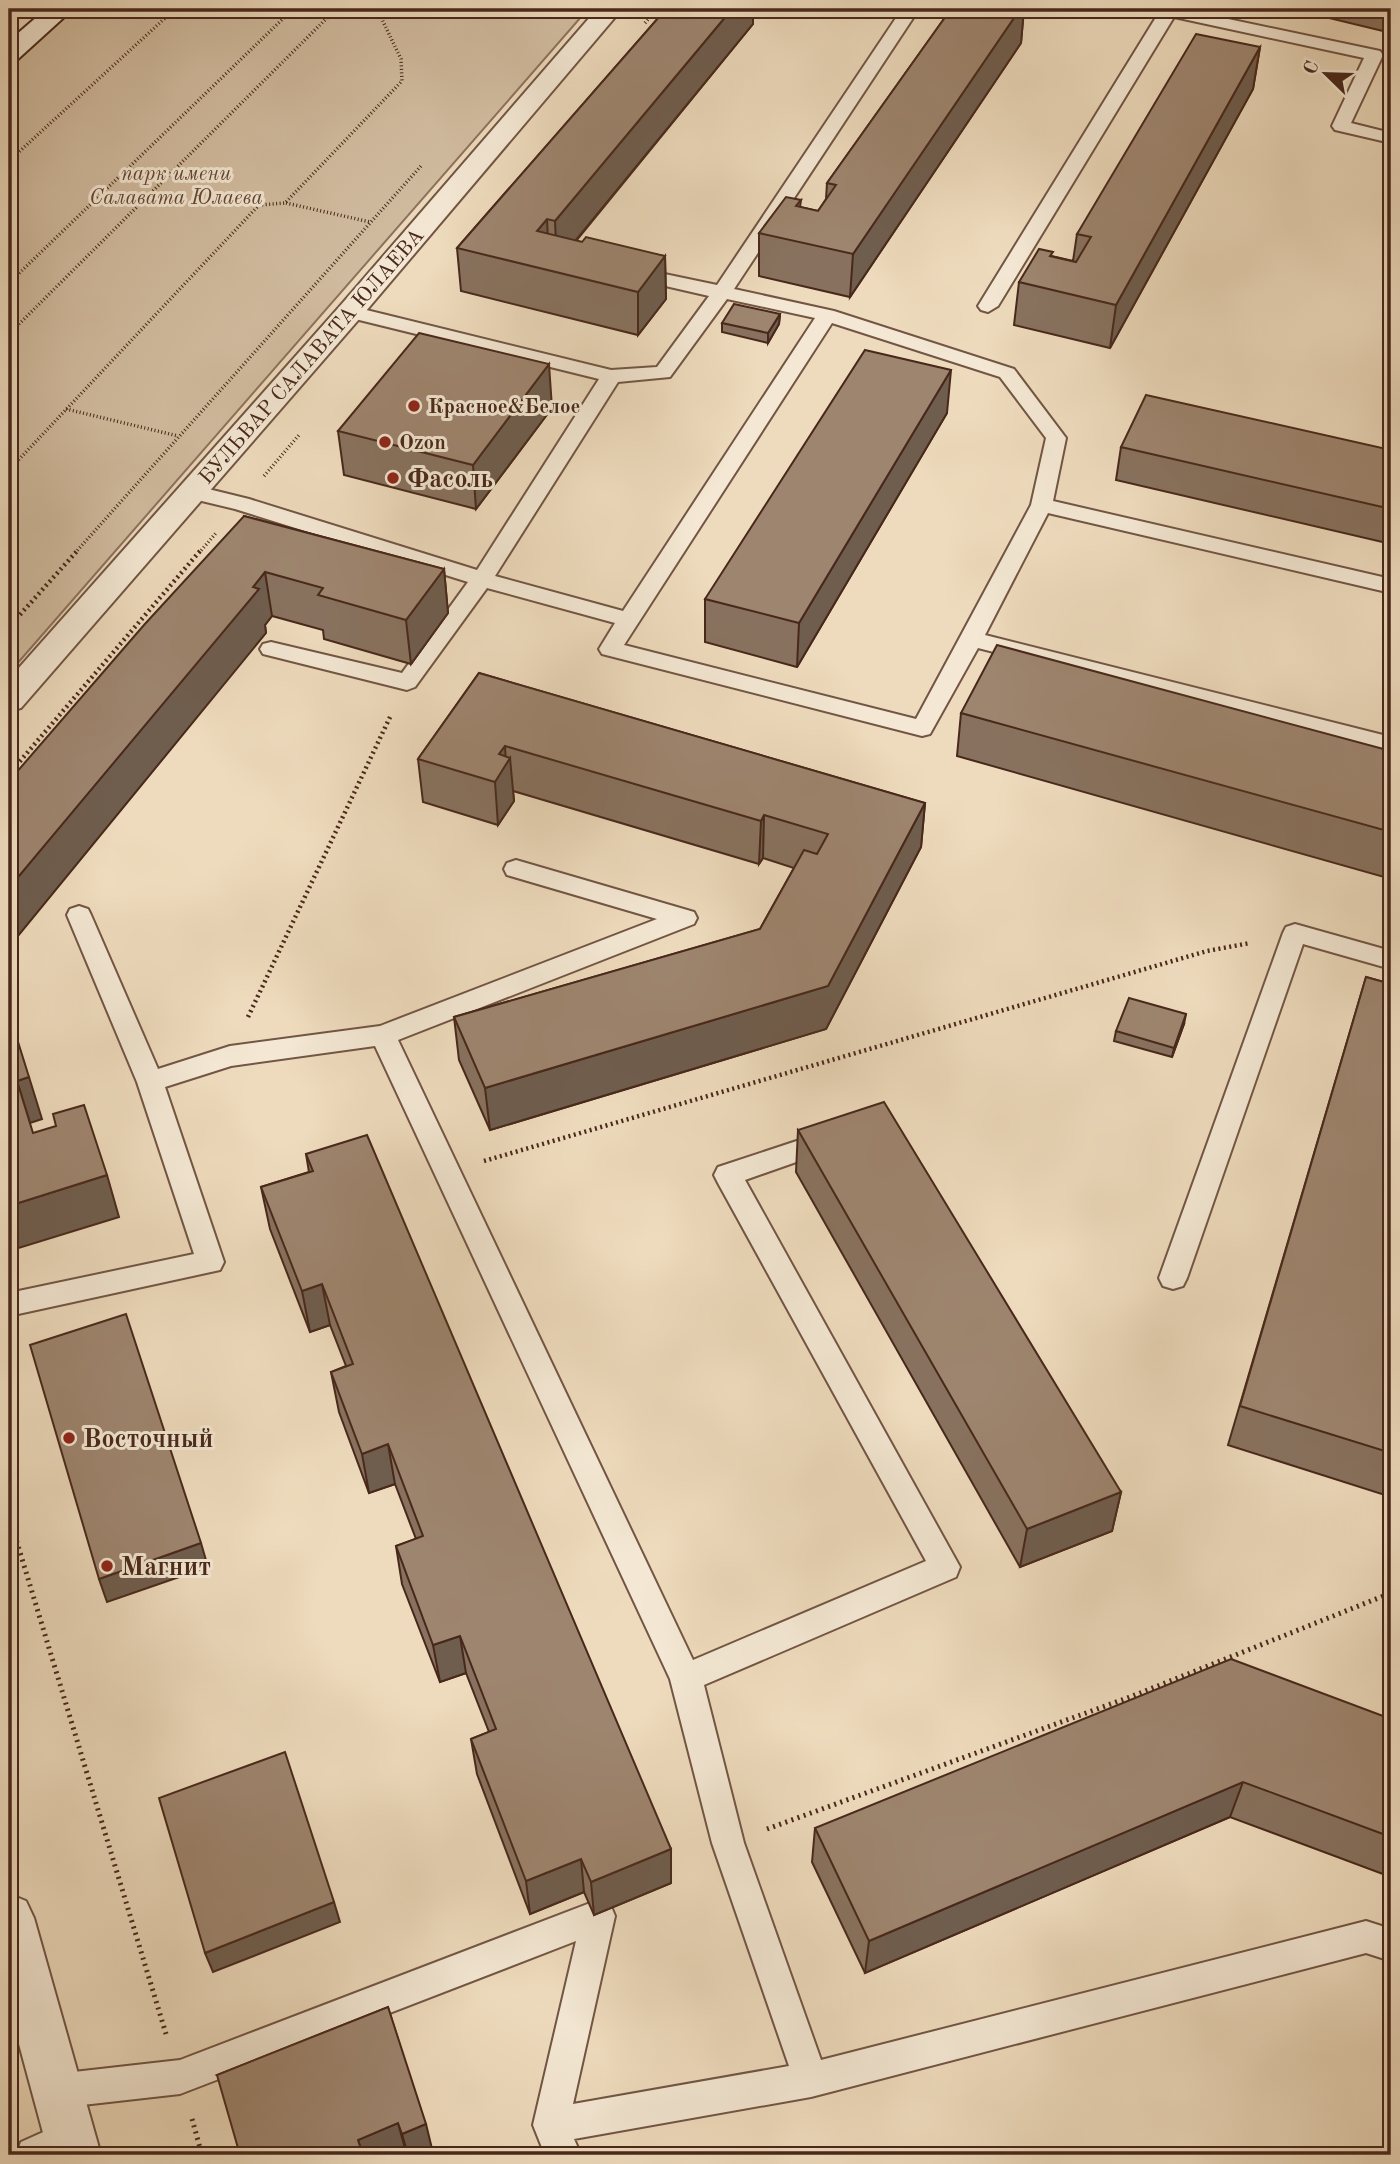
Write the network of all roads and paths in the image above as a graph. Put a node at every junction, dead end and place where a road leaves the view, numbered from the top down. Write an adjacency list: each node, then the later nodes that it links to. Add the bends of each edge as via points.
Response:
1 (61, 9): 9 (street)
2 (174, 9): 11 (path)
3 (293, 9): 17 (path)
4 (337, 9): 22 (path)
5 (377, 9): 13 (path, via 401,59 402,81)
6 (610, 9): 15 (street, БУЛЬВАР САЛАВАТА ЮЛАЕВА)
7 (910, 9): 18 (lane)
8 (1163, 10): 10 (lane, via 1374,55 1340,126); 19 (lane)
9 (9, 54)
10 (1391, 138)
11 (9, 161)
12 (425, 161): 14 (path)
13 (285, 203): 14 (path); 24 (path, via 258,205)
14 (370, 222): 15 (path); 25 (path)
15 (418, 233): 20 (street, БУЛЬВАР САЛАВАТА ЮЛАЕВА)
16 (655, 278): 18 (lane)
17 (9, 283)
18 (722, 292): 21 (lane); 23 (lane, via 663,373)
19 (988, 306)
20 (350, 312): 23 (lane); 26 (street, БУЛЬВАР САЛАВАТА ЮЛАЕВА)
21 (827, 315): 29 (lane, via 1007,373 1056,438); 32 (lane)
22 (9, 334)
23 (611, 376): 30 (lane)
24 (66, 409): 25 (path); 27 (path)
25 (179, 436): 26 (path); 33 (path)
26 (231, 447): 28 (street, БУЛЬВАР САЛАВАТА ЮЛАЕВА)
27 (9, 470)
28 (192, 492): 30 (lane); 37 (street, БУЛЬВАР САЛАВАТА ЮЛАЕВА)
29 (1042, 505): 31 (lane); 34 (lane)
30 (482, 579): 32 (lane); 36 (lane)
31 (1391, 586)
32 (629, 620): 34 (lane, via 610,649 922,728)
33 (9, 627)
34 (972, 639): 38 (lane)
35 (271, 649): 36 (lane)
36 (407, 681): 44 (path)
37 (9, 700)
38 (1391, 745)
39 (516, 869): 43 (lane, via 685,918)
40 (79, 915): 45 (lane)
41 (1295, 933): 42 (lane); 47 (path, via 1207,951); 48 (lane)
42 (1391, 960)
43 (383, 1035): 44 (lane); 47 (lane)
44 (230, 1056): 45 (lane)
45 (150, 1082): 49 (lane, via 210,1262)
46 (860, 1129): 52 (lane, via 728,1175 945,1567)
47 (447, 1172): 52 (lane)
48 (1174, 1278)
49 (9, 1305)
50 (9, 1516): 56 (path)
51 (1391, 1593): 53 (path, via 1130,1697)
52 (686, 1678): 53 (lane)
53 (728, 1843): 57 (lane)
54 (9, 1918): 58 (street)
55 (1391, 1945): 57 (lane, via 1366,1937)
56 (180, 2077): 58 (lane); 59 (lane, via 598,1916); 61 (path)
57 (811, 2080): 59 (lane)
58 (56, 2091): 60 (street)
59 (557, 2140)
60 (60, 2149)
61 (202, 2155)

